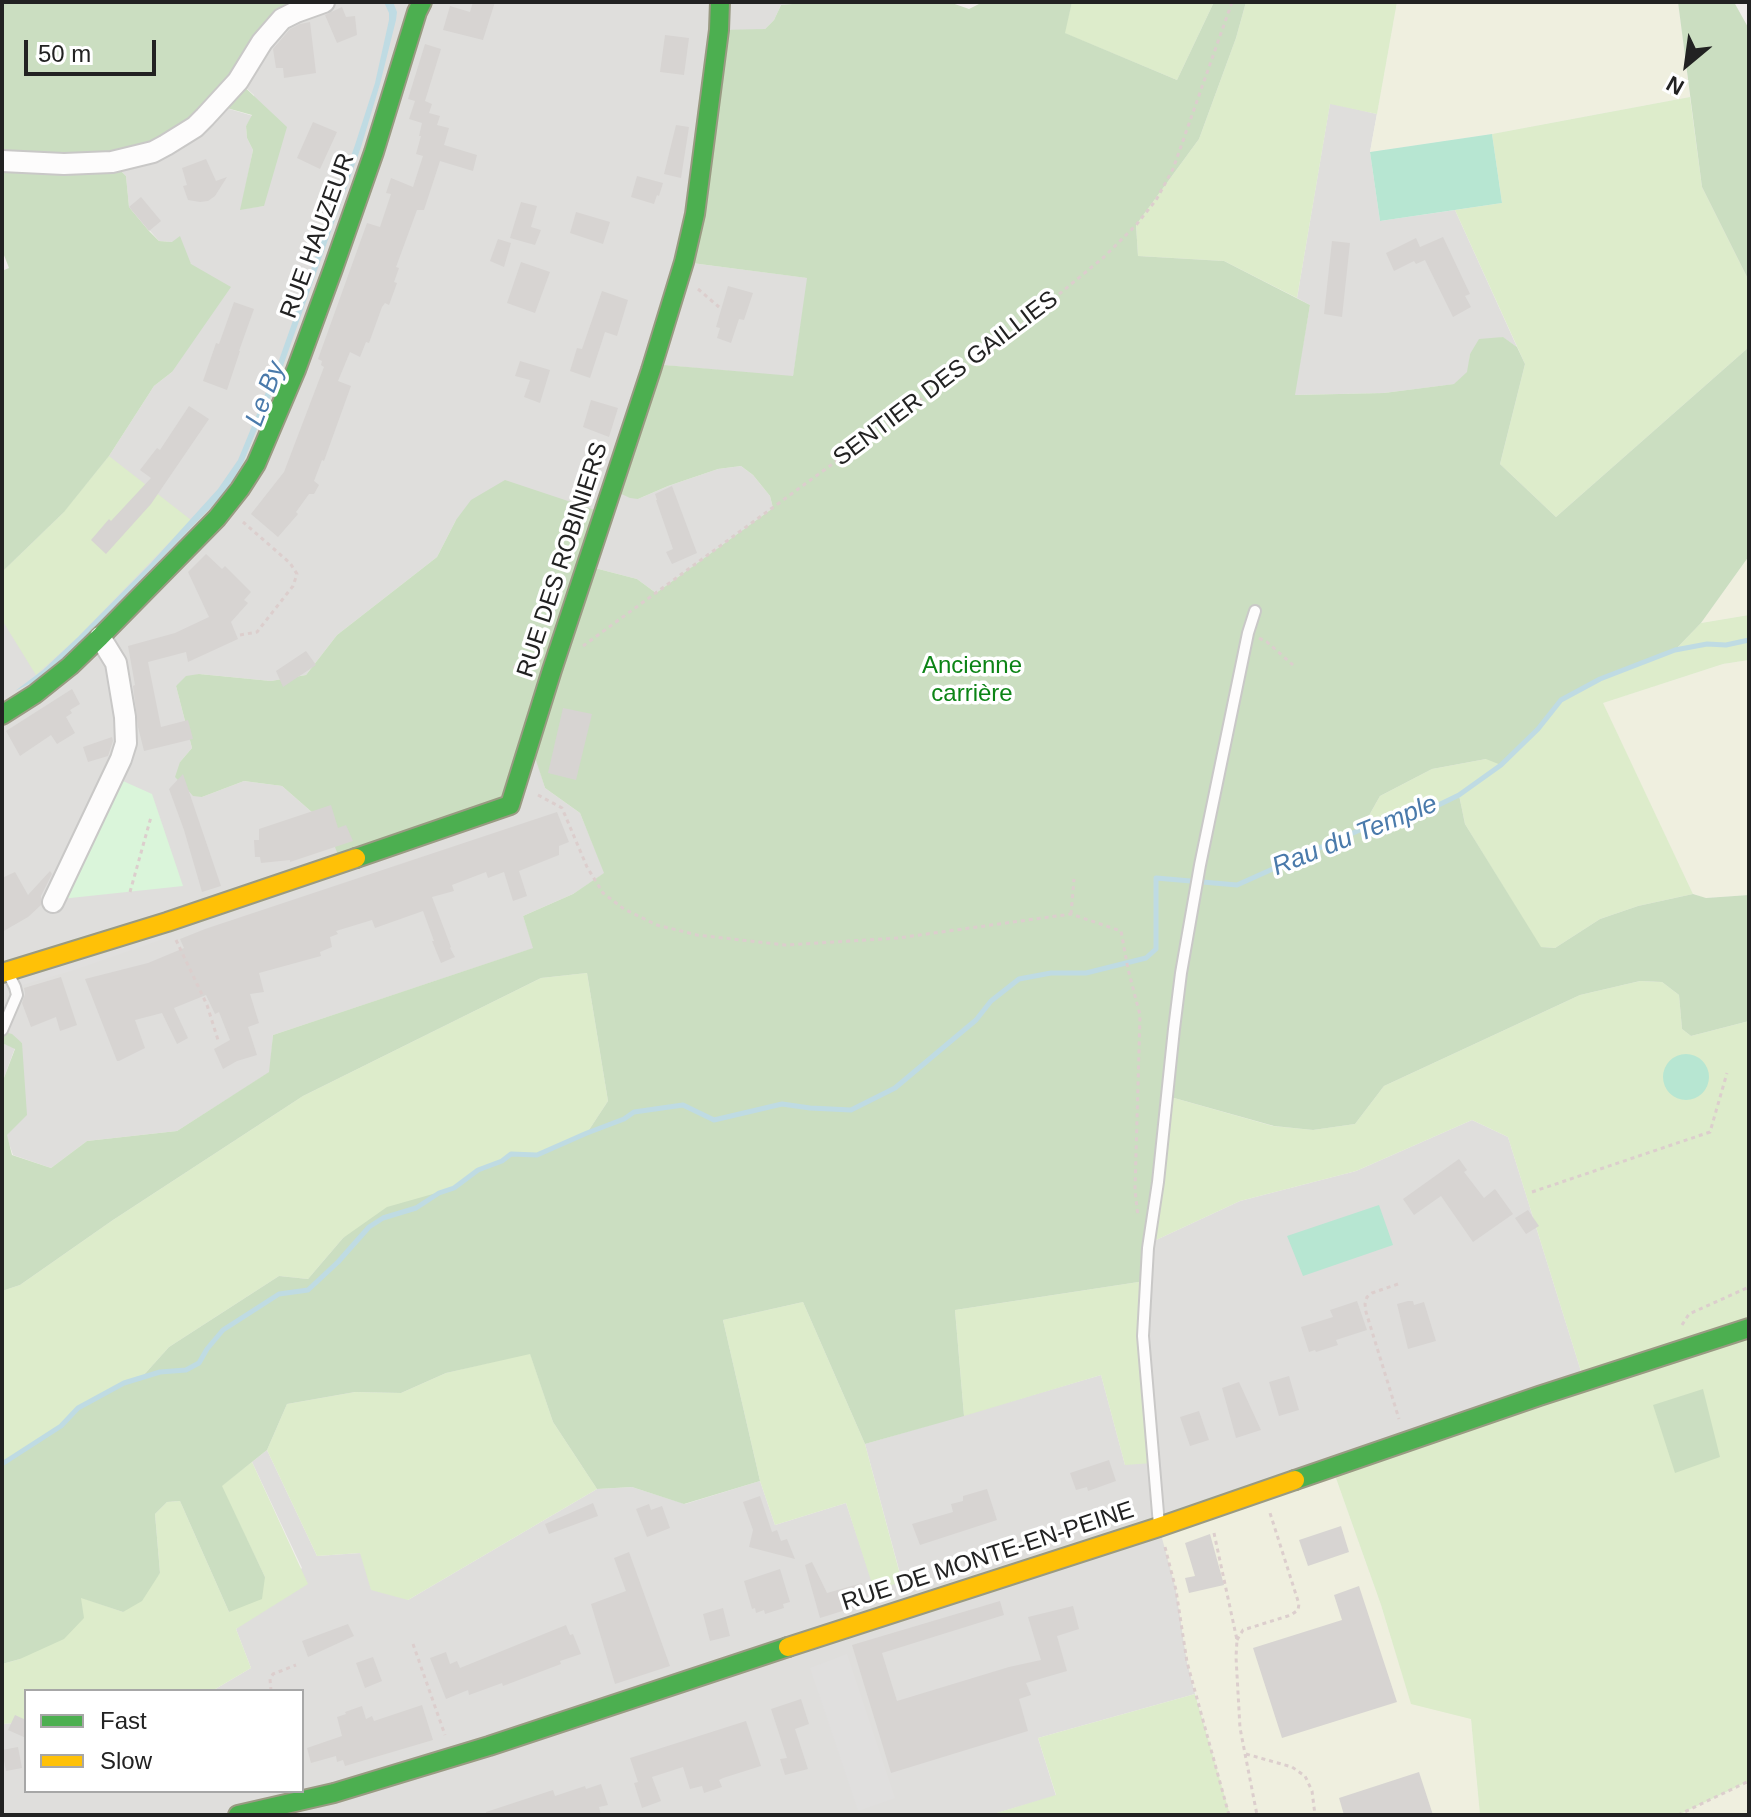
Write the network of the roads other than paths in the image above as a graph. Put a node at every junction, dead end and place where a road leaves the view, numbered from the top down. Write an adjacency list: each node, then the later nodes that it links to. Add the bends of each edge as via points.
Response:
1 (324, 2): 4 (street, via 282,19 205,117 166,145 112,162)
2 (422, 2): 6 (street, RUE HAUZEUR, via 296,370 256,464 221,513)
3 (720, 2): 9 (street, RUE DES ROBINIERS, via 692,230 510,805)
4 (2, 161)
5 (1255, 611): 12 (lane, via 1200,865 1175,1015 1145,1281 1143,1336)
6 (100, 637): 7 (street, RUE HAUZEUR, via 35,694); 8 (street, via 116,663 126,743)
7 (2, 715)
8 (53, 902)
9 (5, 973): 10 (lane, via 17,995)
10 (2, 1030)
11 (1749, 1328): 12 (street, RUE DE MONTE-EN-PEINE)
12 (1159, 1527): 13 (street, RUE DE MONTE-EN-PEINE, via 453,1757)
13 (238, 1815)

